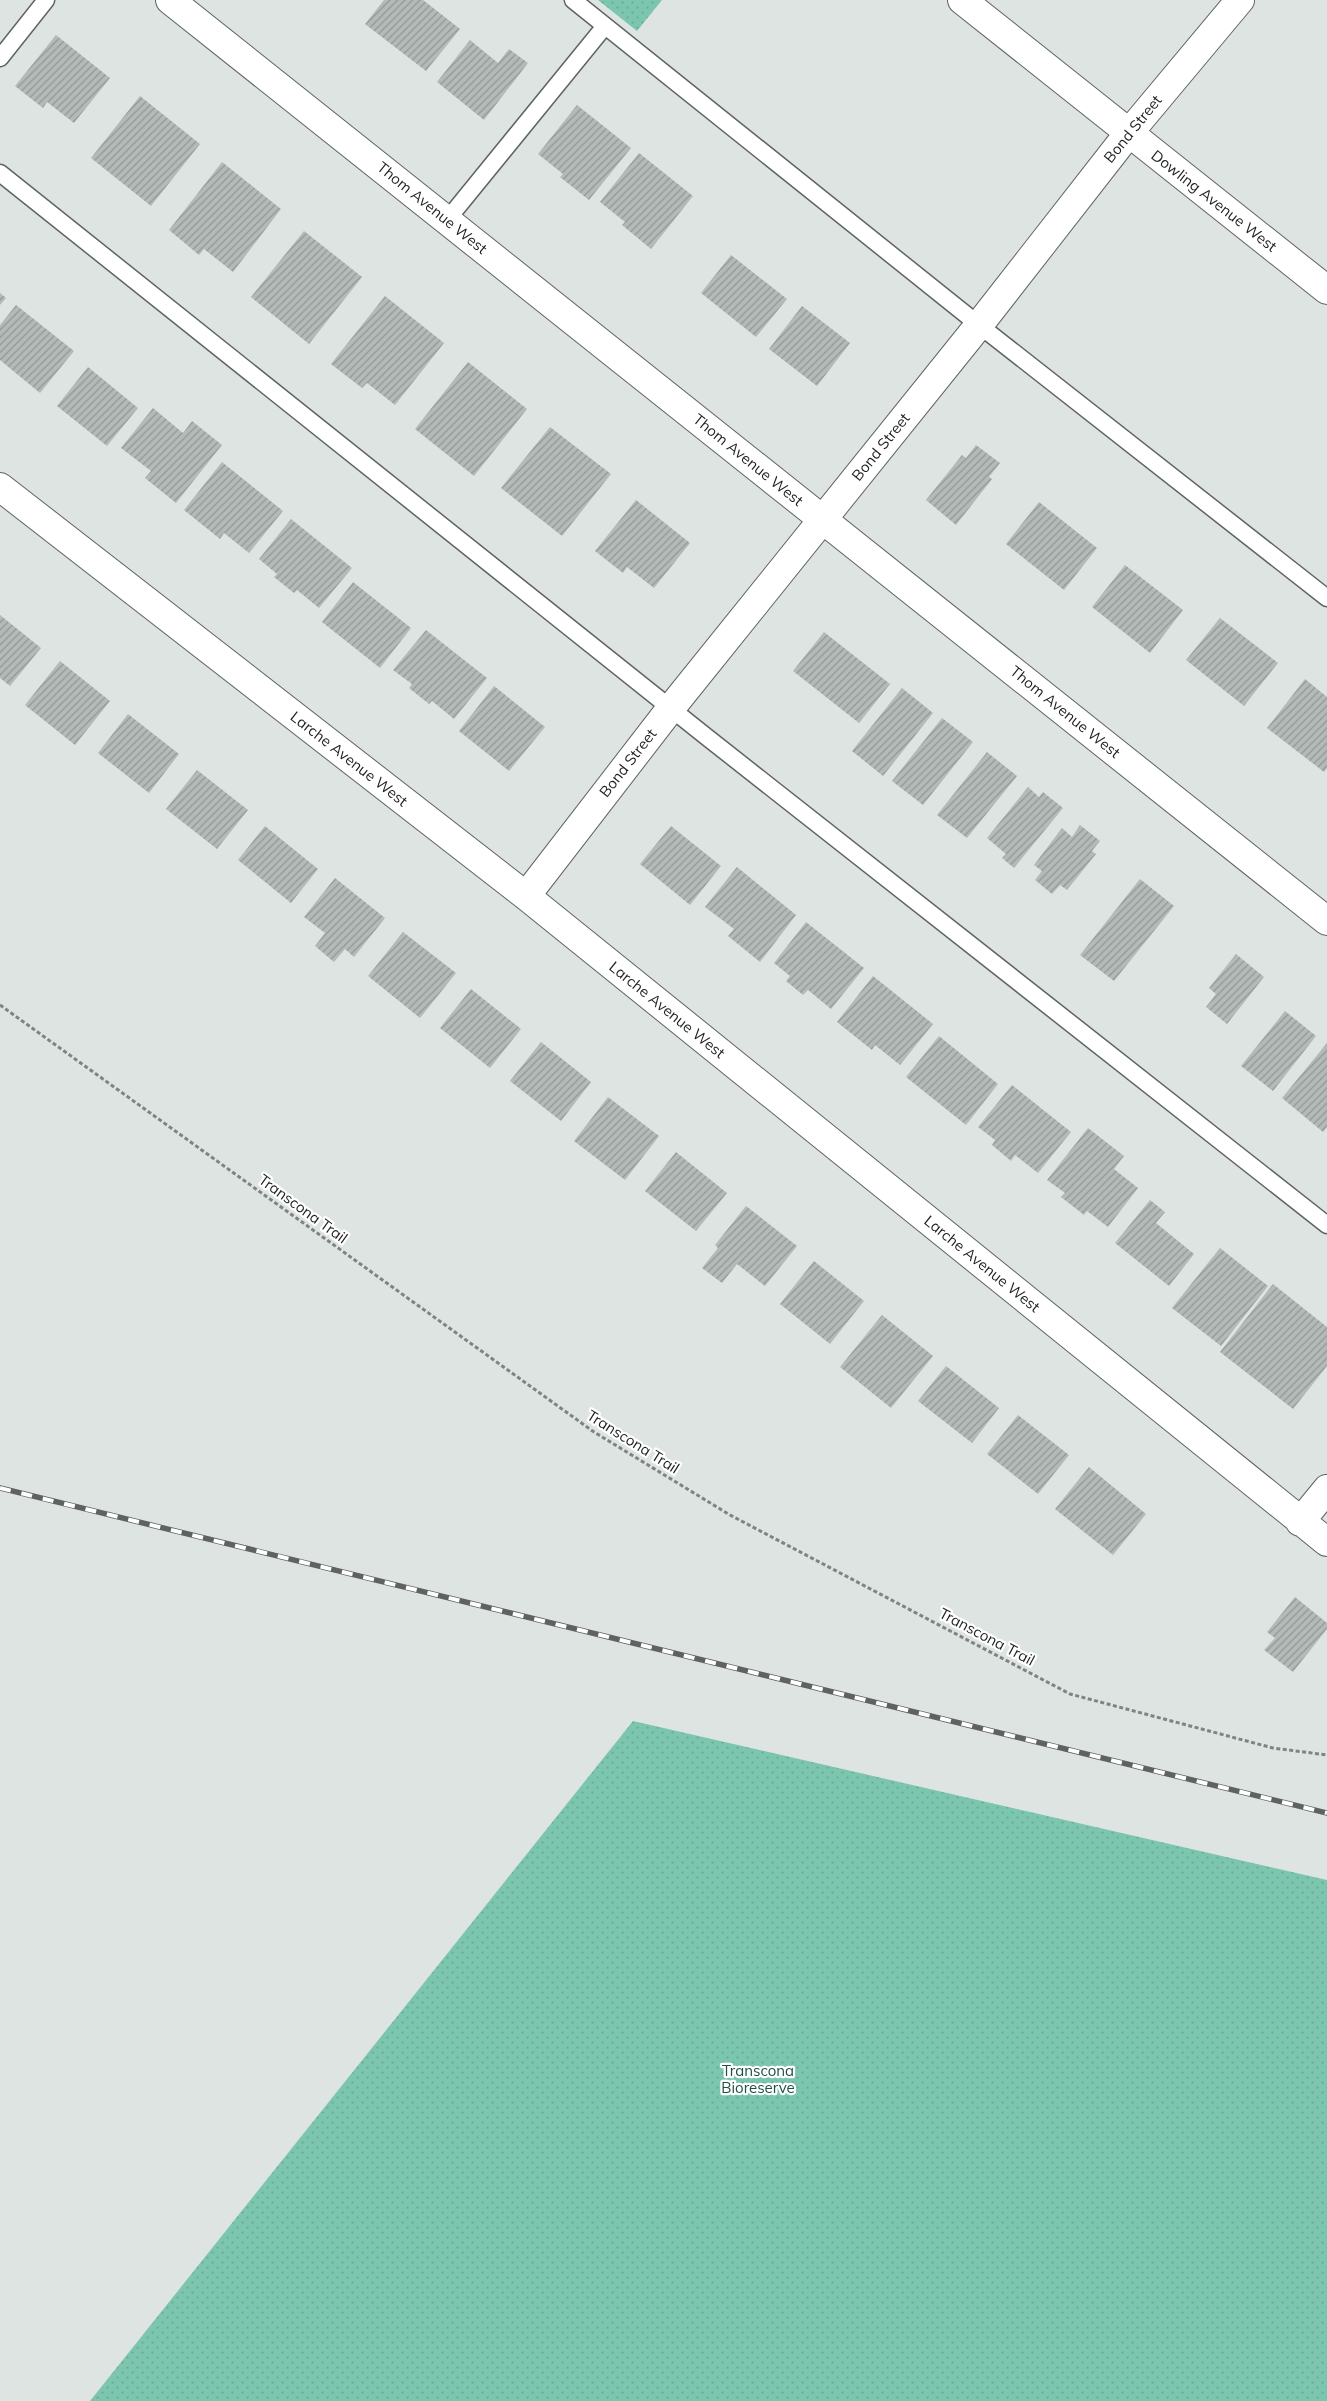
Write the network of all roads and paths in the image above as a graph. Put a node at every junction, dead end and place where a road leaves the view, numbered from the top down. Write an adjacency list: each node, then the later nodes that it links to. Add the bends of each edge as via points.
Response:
1 (46, 0): 7 (lane)
2 (170, 0): 10 (street, Thom Avenue West)
3 (573, 0): 6 (lane)
4 (962, 0): 8 (street, Dowling Avenue West)
5 (1240, 0): 8 (street, Bond Street)
6 (605, 26): 10 (lane); 12 (lane)
7 (0, 58)
8 (1128, 134): 11 (street, Dowling Avenue West); 12 (street, Bond Street)
9 (0, 173): 16 (lane)
10 (447, 220): 14 (street, Thom Avenue West)
11 (1327, 290)
12 (979, 324): 14 (street, Bond Street); 15 (lane)
13 (0, 487): 17 (street, Larche Avenue West)
14 (823, 520): 16 (street, Bond Street); 18 (street, Thom Avenue West)
15 (1327, 598)
16 (671, 708): 17 (street, Bond Street); 20 (lane)
17 (526, 896): 22 (street, Larche Avenue West)
18 (1327, 921)
19 (0, 1005): 24 (path, Transcona Trail, via 594,1432 730,1515 1070,1694 1273,1748)
20 (1327, 1225)
21 (1327, 1489): 22 (street)
22 (1300, 1522): 23 (street, Larche Avenue West)
23 (1327, 1542)
24 (1327, 1755)

